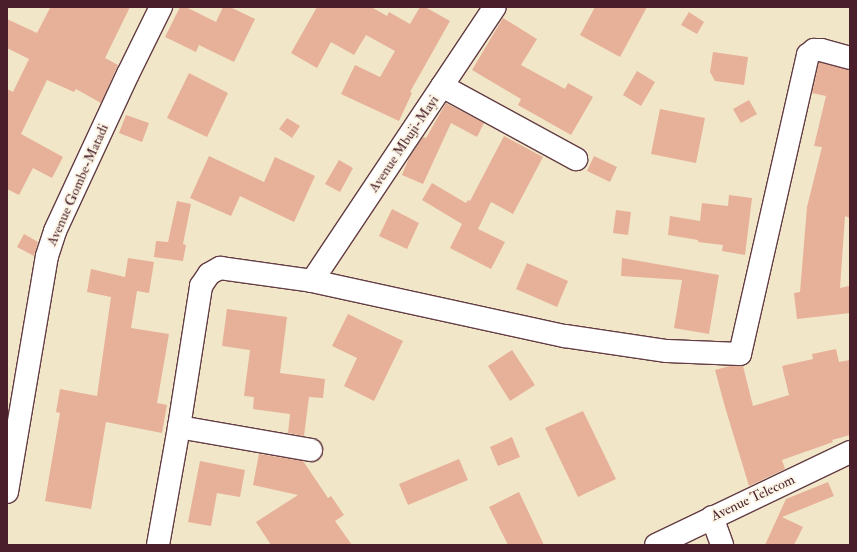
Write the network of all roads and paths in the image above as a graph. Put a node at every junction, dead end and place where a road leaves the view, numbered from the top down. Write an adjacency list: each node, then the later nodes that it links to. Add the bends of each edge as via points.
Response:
1 (161, 7): 10 (street, Avenue Gombe-Matadi, via 55,231 47,256)
2 (495, 7): 4 (street, Avenue Mbuji-Mayi)
3 (850, 58): 6 (street, via 821,50 814,50 808,55 740,354 667,351 565,336)
4 (442, 86): 5 (street); 6 (street, Avenue Mbuji-Mayi)
5 (576, 158)
6 (312, 280): 7 (street, via 220,268 209,274 201,286)
7 (179, 427): 8 (street); 12 (street)
8 (311, 450)
9 (850, 452): 11 (street, Avenue Telecom)
10 (7, 492)
11 (712, 517): 13 (street, Avenue Telecom); 14 (street)
12 (158, 545)
13 (656, 545)
14 (722, 545)

